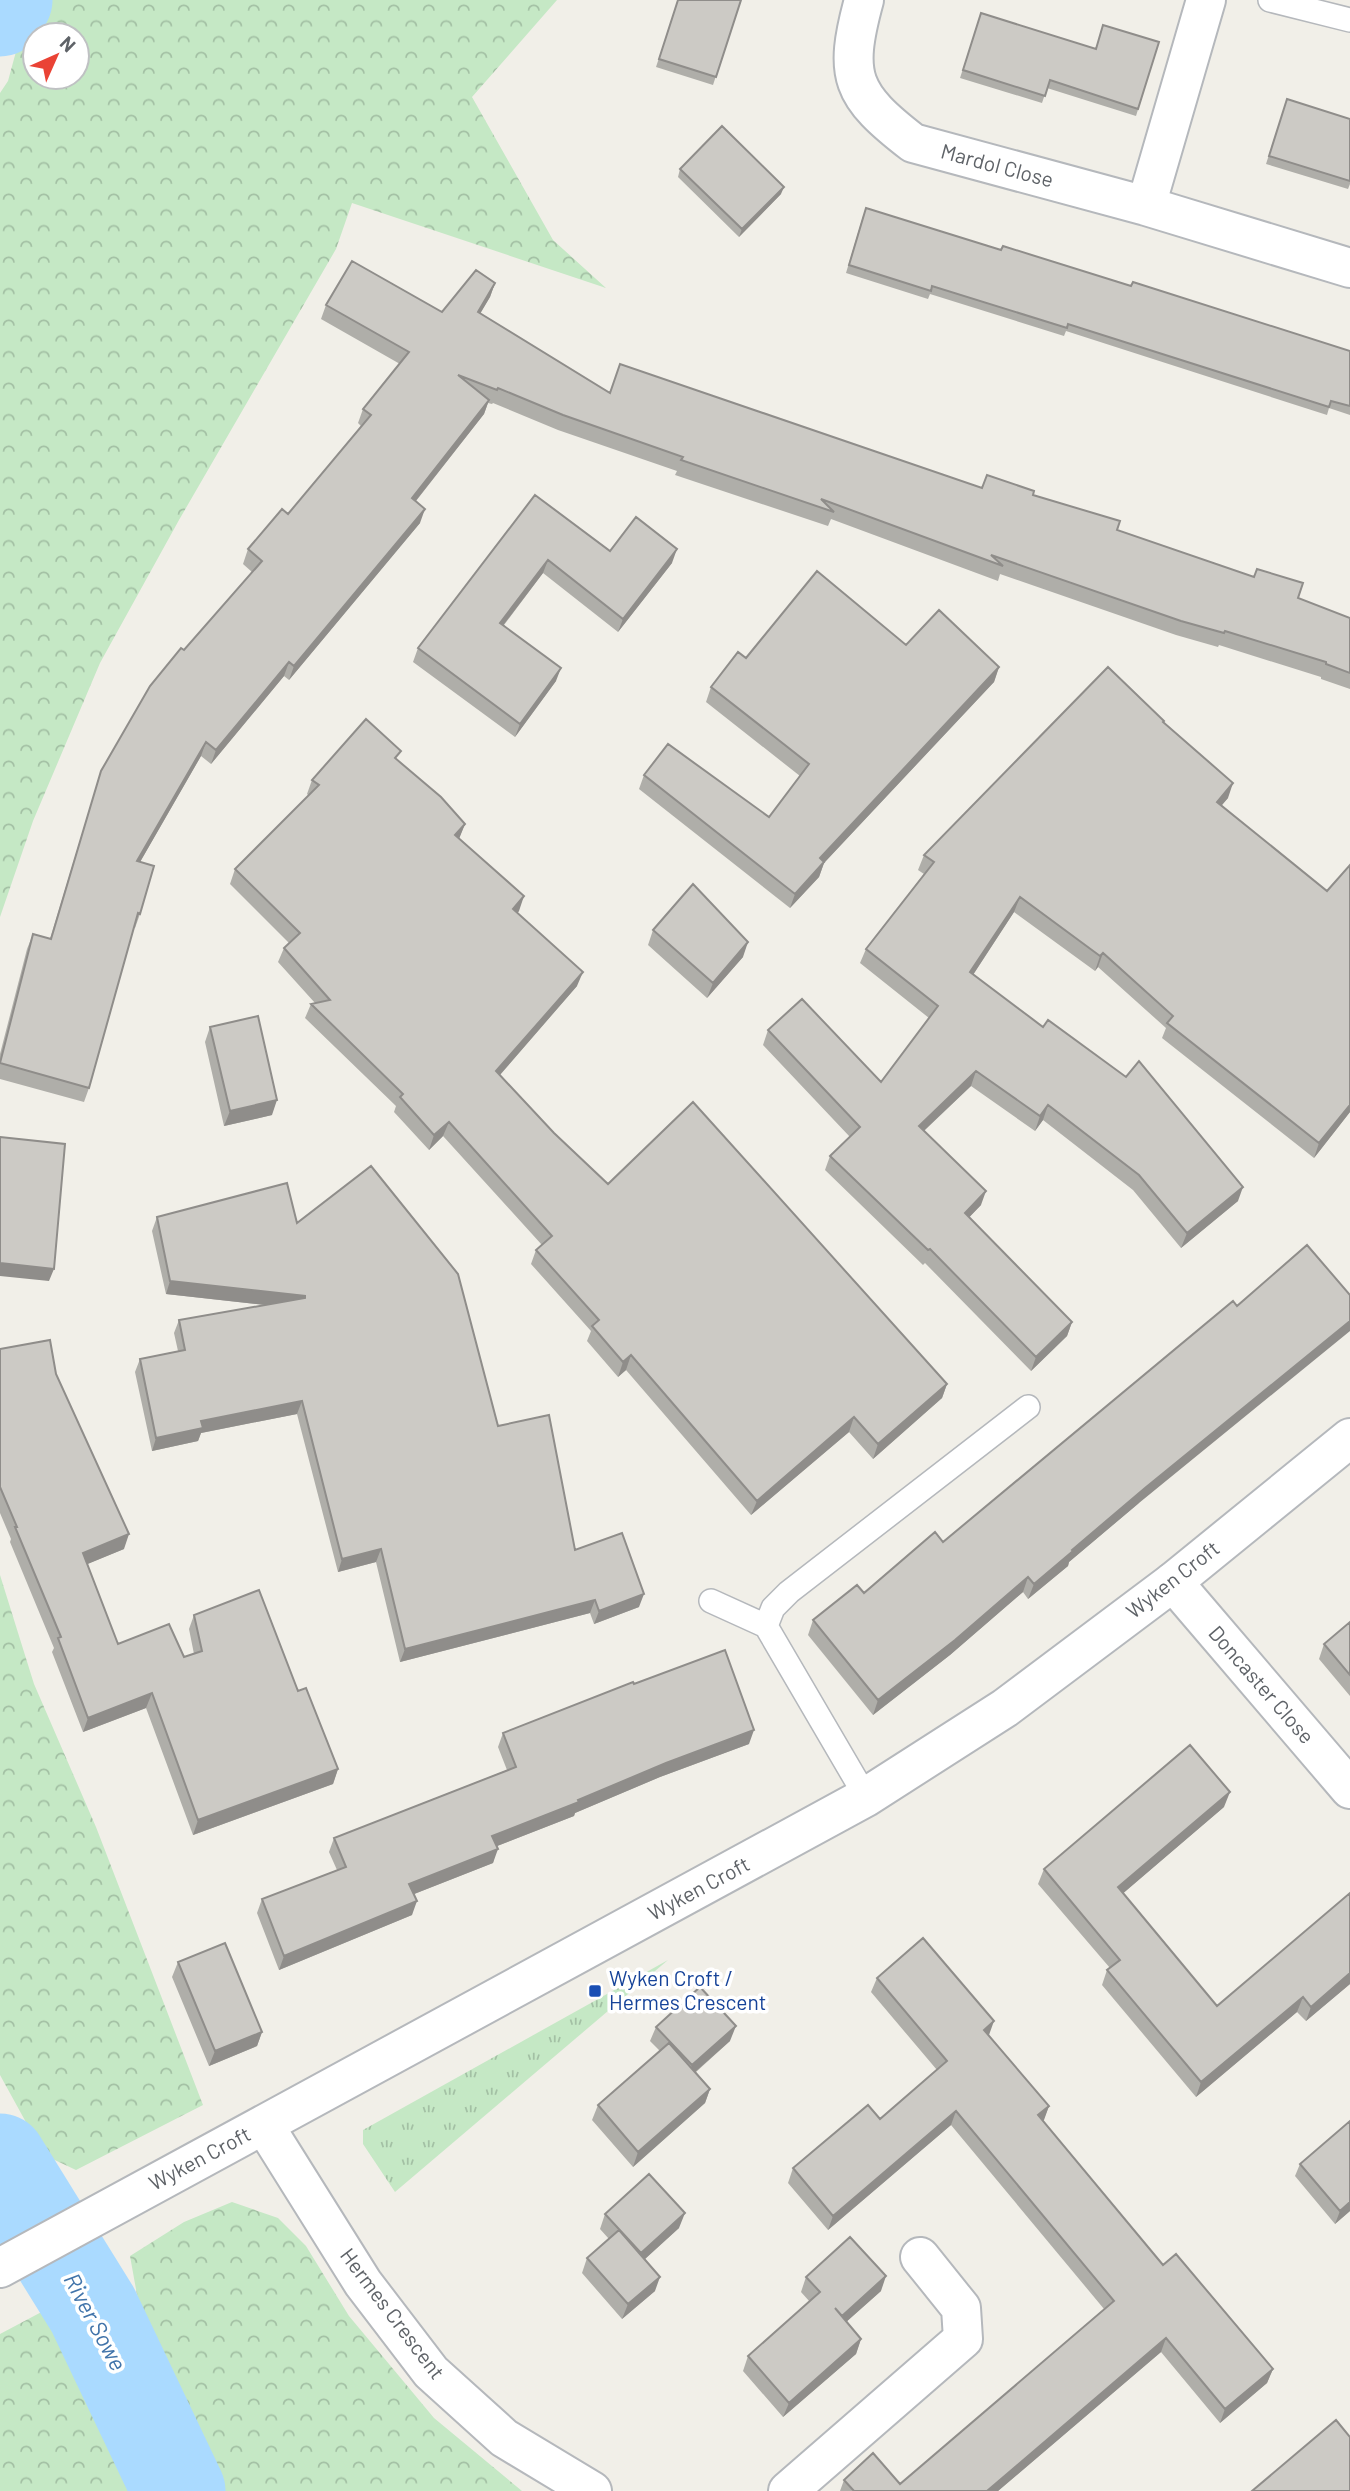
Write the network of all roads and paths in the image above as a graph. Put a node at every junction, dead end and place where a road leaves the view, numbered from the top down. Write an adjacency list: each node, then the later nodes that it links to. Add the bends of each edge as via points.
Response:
1 (864, 0): 5 (street, Mardol Close, via 853,70 863,98 913,143)
2 (1206, 0): 5 (street)
3 (1270, 0): 4 (lane)
4 (1350, 20)
5 (1146, 206): 6 (street, Mardol Close)
6 (1350, 268)
7 (1028, 1407): 11 (lane, via 789,1592)
8 (1350, 1438): 9 (street, Wyken Croft)
9 (1173, 1582): 12 (street, Doncaster Close); 13 (street, Wyken Croft, via 1005,1708)
10 (710, 1601): 11 (lane)
11 (766, 1626): 13 (lane)
12 (1350, 1788)
13 (866, 1797): 14 (street, Wyken Croft)
14 (264, 2125): 16 (street, Wyken Croft); 17 (street, Hermes Crescent, via 363,2283 431,2372 505,2438)
15 (920, 2257): 18 (street, via 961,2308 963,2339)
16 (5, 2265)
17 (592, 2491)
18 (788, 2491)

